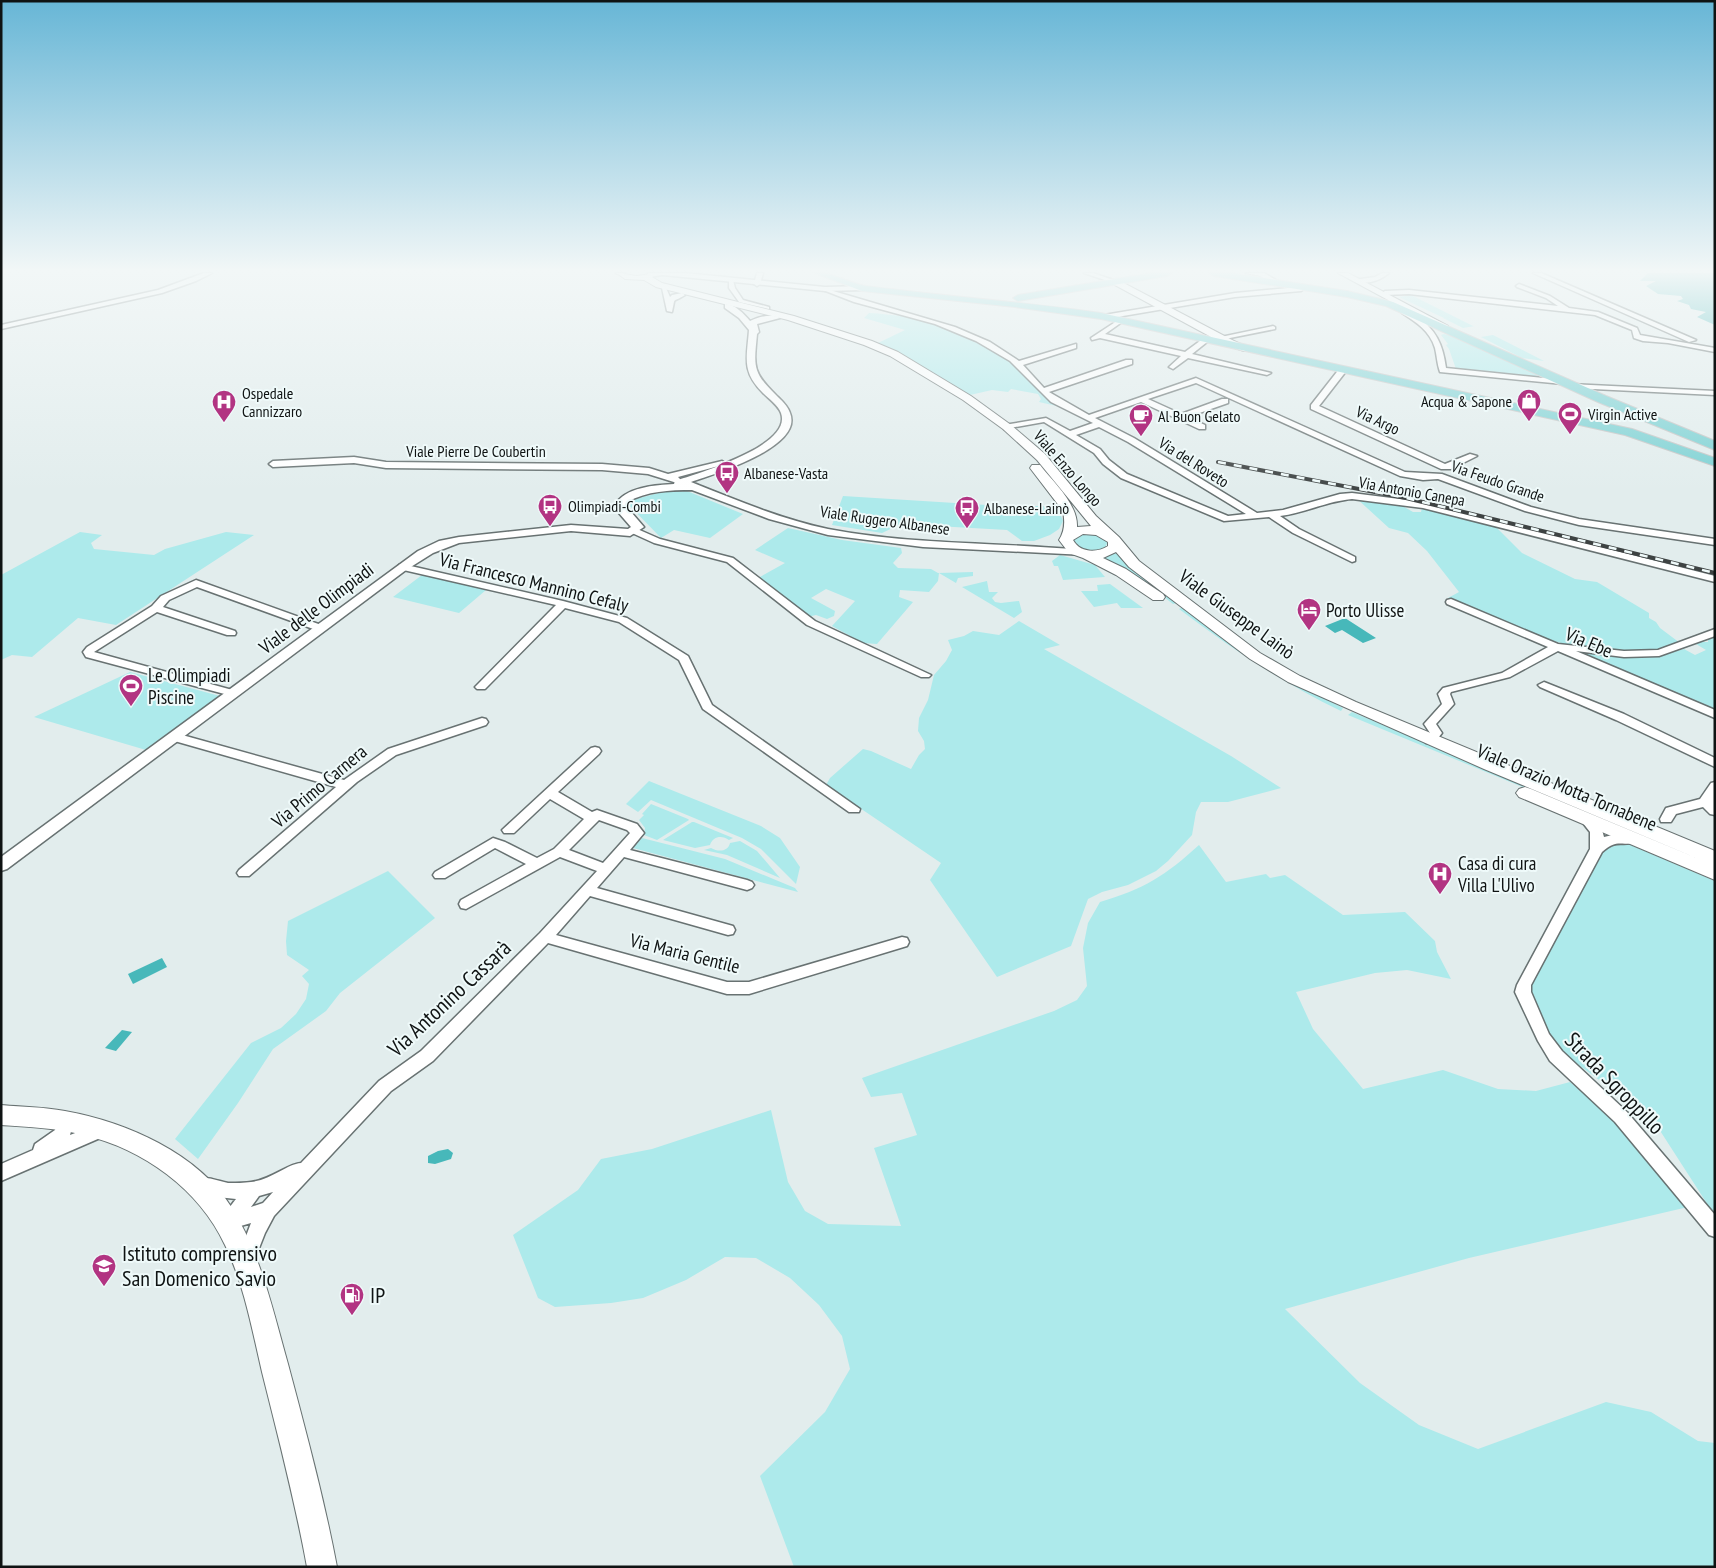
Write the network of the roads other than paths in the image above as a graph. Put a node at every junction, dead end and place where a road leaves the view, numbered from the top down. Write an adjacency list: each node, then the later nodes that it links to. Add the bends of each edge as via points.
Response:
1 (753, 346): 39 (street, via 750,362 754,376 783,408 789,423 773,442)
2 (857, 346): 49 (main road, Viale Enzo Longo, via 882,355 982,418 1028,459 1069,510 1072,520)
3 (875, 346): 31 (main road, Viale Enzo Longo, via 967,398)
4 (986, 346): 17 (street, Via del Roveto)
5 (1073, 346): 17 (street)
6 (1139, 346): 15 (street)
7 (1197, 346): 15 (street)
8 (1235, 346): 13 (main road)
9 (1240, 346): 13 (main road)
10 (1439, 346): 21 (street, via 1443,370)
11 (1483, 346): 21 (main road)
12 (1697, 346): 14 (street)
13 (1244, 348): 19 (main road)
14 (1715, 350)
15 (1186, 355): 18 (street); 20 (street)
16 (1129, 362): 22 (street)
17 (1018, 364): 22 (street, Via del Roveto)
18 (1173, 367)
19 (1343, 370): 35 (main road, via 1628,432); 43 (street, Via Argo, via 1314,407)
20 (1267, 374)
21 (1568, 384): 23 (street); 26 (main road)
22 (1044, 391): 29 (street, Via del Roveto)
23 (1675, 391): 24 (street); 26 (street, via 1668,398 1604,396)
24 (1715, 393)
25 (1141, 399): 28 (street); 29 (street); 43 (street, Via Feudo Grande, via 1196,380 1396,471 1418,477)
26 (1602, 399): 34 (main road)
27 (1225, 401): 28 (street)
28 (1181, 417): 32 (street)
29 (1087, 418): 30 (street, Via del Roveto)
30 (1099, 424): 33 (street); 47 (street, Via del Roveto)
31 (1007, 427): 33 (street, Via Antonio Canepa, via 1042,420); 50 (main road, Viale Enzo Longo, via 1040,457 1091,519)
32 (1202, 427)
33 (1070, 434): 47 (street, Via Antonio Canepa, via 1131,479 1227,519)
34 (1686, 434): 36 (main road); 37 (main road)
35 (1663, 443): 37 (main road, via 1707,455); 40 (main road)
36 (1715, 446)
37 (1715, 452)
38 (1472, 456): 43 (street)
39 (745, 457): 42 (street); 44 (street)
40 (1715, 462)
41 (273, 464): 44 (street, Viale Pierre De Coubertin, via 354,460 386,465 591,466 648,471)
42 (710, 472): 44 (street); 45 (street, via 705,483)
43 (1442, 472): 51 (street, Via Feudo Grande, via 1528,509 1579,522)
44 (678, 482): 45 (street, Viale Ruggero Albanese); 48 (street, via 621,502 622,510 637,525)
45 (717, 496): 52 (street, Viale Ruggero Albanese, via 757,512 826,531 912,542)
46 (1272, 515): 47 (street, Via Antonio Canepa); 54 (street); 56 (street, Via Antonio Canepa, via 1346,496 1402,502 1490,521)
47 (1256, 516)
48 (636, 531): 55 (street, Viale delle Olimpiadi, via 624,534 571,528 459,540 437,546); 64 (street, via 656,541 730,560 811,623)
49 (1069, 535): 50 (main road, via 1086,530); 52 (street, via 1040,545); 53 (main road, via 1068,545)
50 (1112, 538): 53 (main road, via 1115,547 1108,552); 71 (main road, Viale Giuseppe Lainò, via 1134,564 1255,656 1294,679)
51 (1715, 542)
52 (1000, 548): 53 (street)
53 (1083, 553): 72 (main road, Viale Giuseppe Lainò, via 1142,585 1234,656 1291,691)
54 (1352, 559)
55 (402, 567): 58 (street, Via Francesco Mannino Cefaly); 60 (street, Viale delle Olimpiadi)
56 (1715, 579)
57 (1451, 602): 63 (street, Via Ebe)
58 (563, 604): 66 (street); 79 (street, Via Francesco Mannino Cefaly, via 623,620 677,652 684,658 707,707)
59 (156, 608): 60 (street, via 165,598 196,583); 61 (street); 67 (street, via 91,648 90,655)
60 (320, 628): 67 (street, Viale delle Olimpiadi)
61 (232, 632)
62 (1715, 632): 63 (street, via 1659,653 1624,654)
63 (1557, 647): 68 (street, Via Ebe); 71 (street, via 1506,675 1447,690 1444,694 1448,704 1430,724 1436,733)
64 (925, 675)
65 (1544, 685): 74 (street)
66 (481, 687)
67 (232, 693): 70 (street, Viale delle Olimpiadi)
68 (1715, 714)
69 (482, 722): 75 (street, Via Primo Carnera, via 392,752)
70 (175, 736): 75 (street); 90 (street, Viale delle Olimpiadi)
71 (1430, 740): 89 (main road, Viale Orazio Motta Tornabene)
72 (1403, 741): 81 (main road, Viale Orazio Motta Tornabene)
73 (595, 751): 77 (street)
74 (1715, 763)
75 (345, 785): 94 (street, Via Primo Carnera)
76 (1715, 786): 78 (street)
77 (549, 793): 82 (street); 84 (street)
78 (1710, 800): 80 (street); 83 (street, via 1671,811)
79 (854, 810)
80 (1715, 812)
81 (1584, 817): 85 (main road, Viale Orazio Motta Tornabene); 86 (street, via 1598,834)
82 (593, 818): 87 (street); 88 (street, Via Antonino Cassarà, via 596,814 635,829 636,836)
83 (1666, 819)
84 (509, 830)
85 (1643, 842): 86 (street, via 1617,837 1607,840); 93 (main road, Viale Orazio Motta Tornabene)
86 (1597, 849): 112 (street, Strada Sgroppillo, via 1523,992 1543,1037 1556,1056 1621,1117)
87 (559, 852): 91 (street); 92 (street)
88 (622, 852): 92 (street, Via Antonino Cassarà); 96 (street)
89 (1715, 858)
90 (1, 865)
91 (538, 865): 95 (street, via 494,843); 98 (street)
92 (606, 869): 97 (street, Via Antonino Cassarà)
93 (1715, 872)
94 (244, 874)
95 (440, 875)
96 (746, 885)
97 (588, 890): 99 (street); 100 (street, Via Antonino Cassarà)
98 (466, 904)
99 (728, 930)
100 (545, 937): 101 (street, Via Maria Gentile, via 727,988 749,988); 105 (street, Via Antonino Cassarà, via 427,1056 385,1086)
101 (902, 942)
102 (1, 1115): 103 (main road)
103 (66, 1121): 104 (main road); 106 (street, via 62,1134)
104 (101, 1130): 106 (street); 108 (main road, via 140,1146)
105 (318, 1157): 109 (street, via 276,1184); 110 (street)
106 (17, 1165): 107 (street)
107 (1, 1173)
108 (194, 1182): 109 (street, via 221,1191); 111 (main road)
109 (254, 1190): 111 (street)
110 (268, 1210): 111 (street); 113 (street, via 256,1230)
111 (227, 1222): 113 (main road)
112 (1715, 1229)
113 (246, 1260): 114 (main road, via 280,1381 312,1511)
114 (322, 1567)

